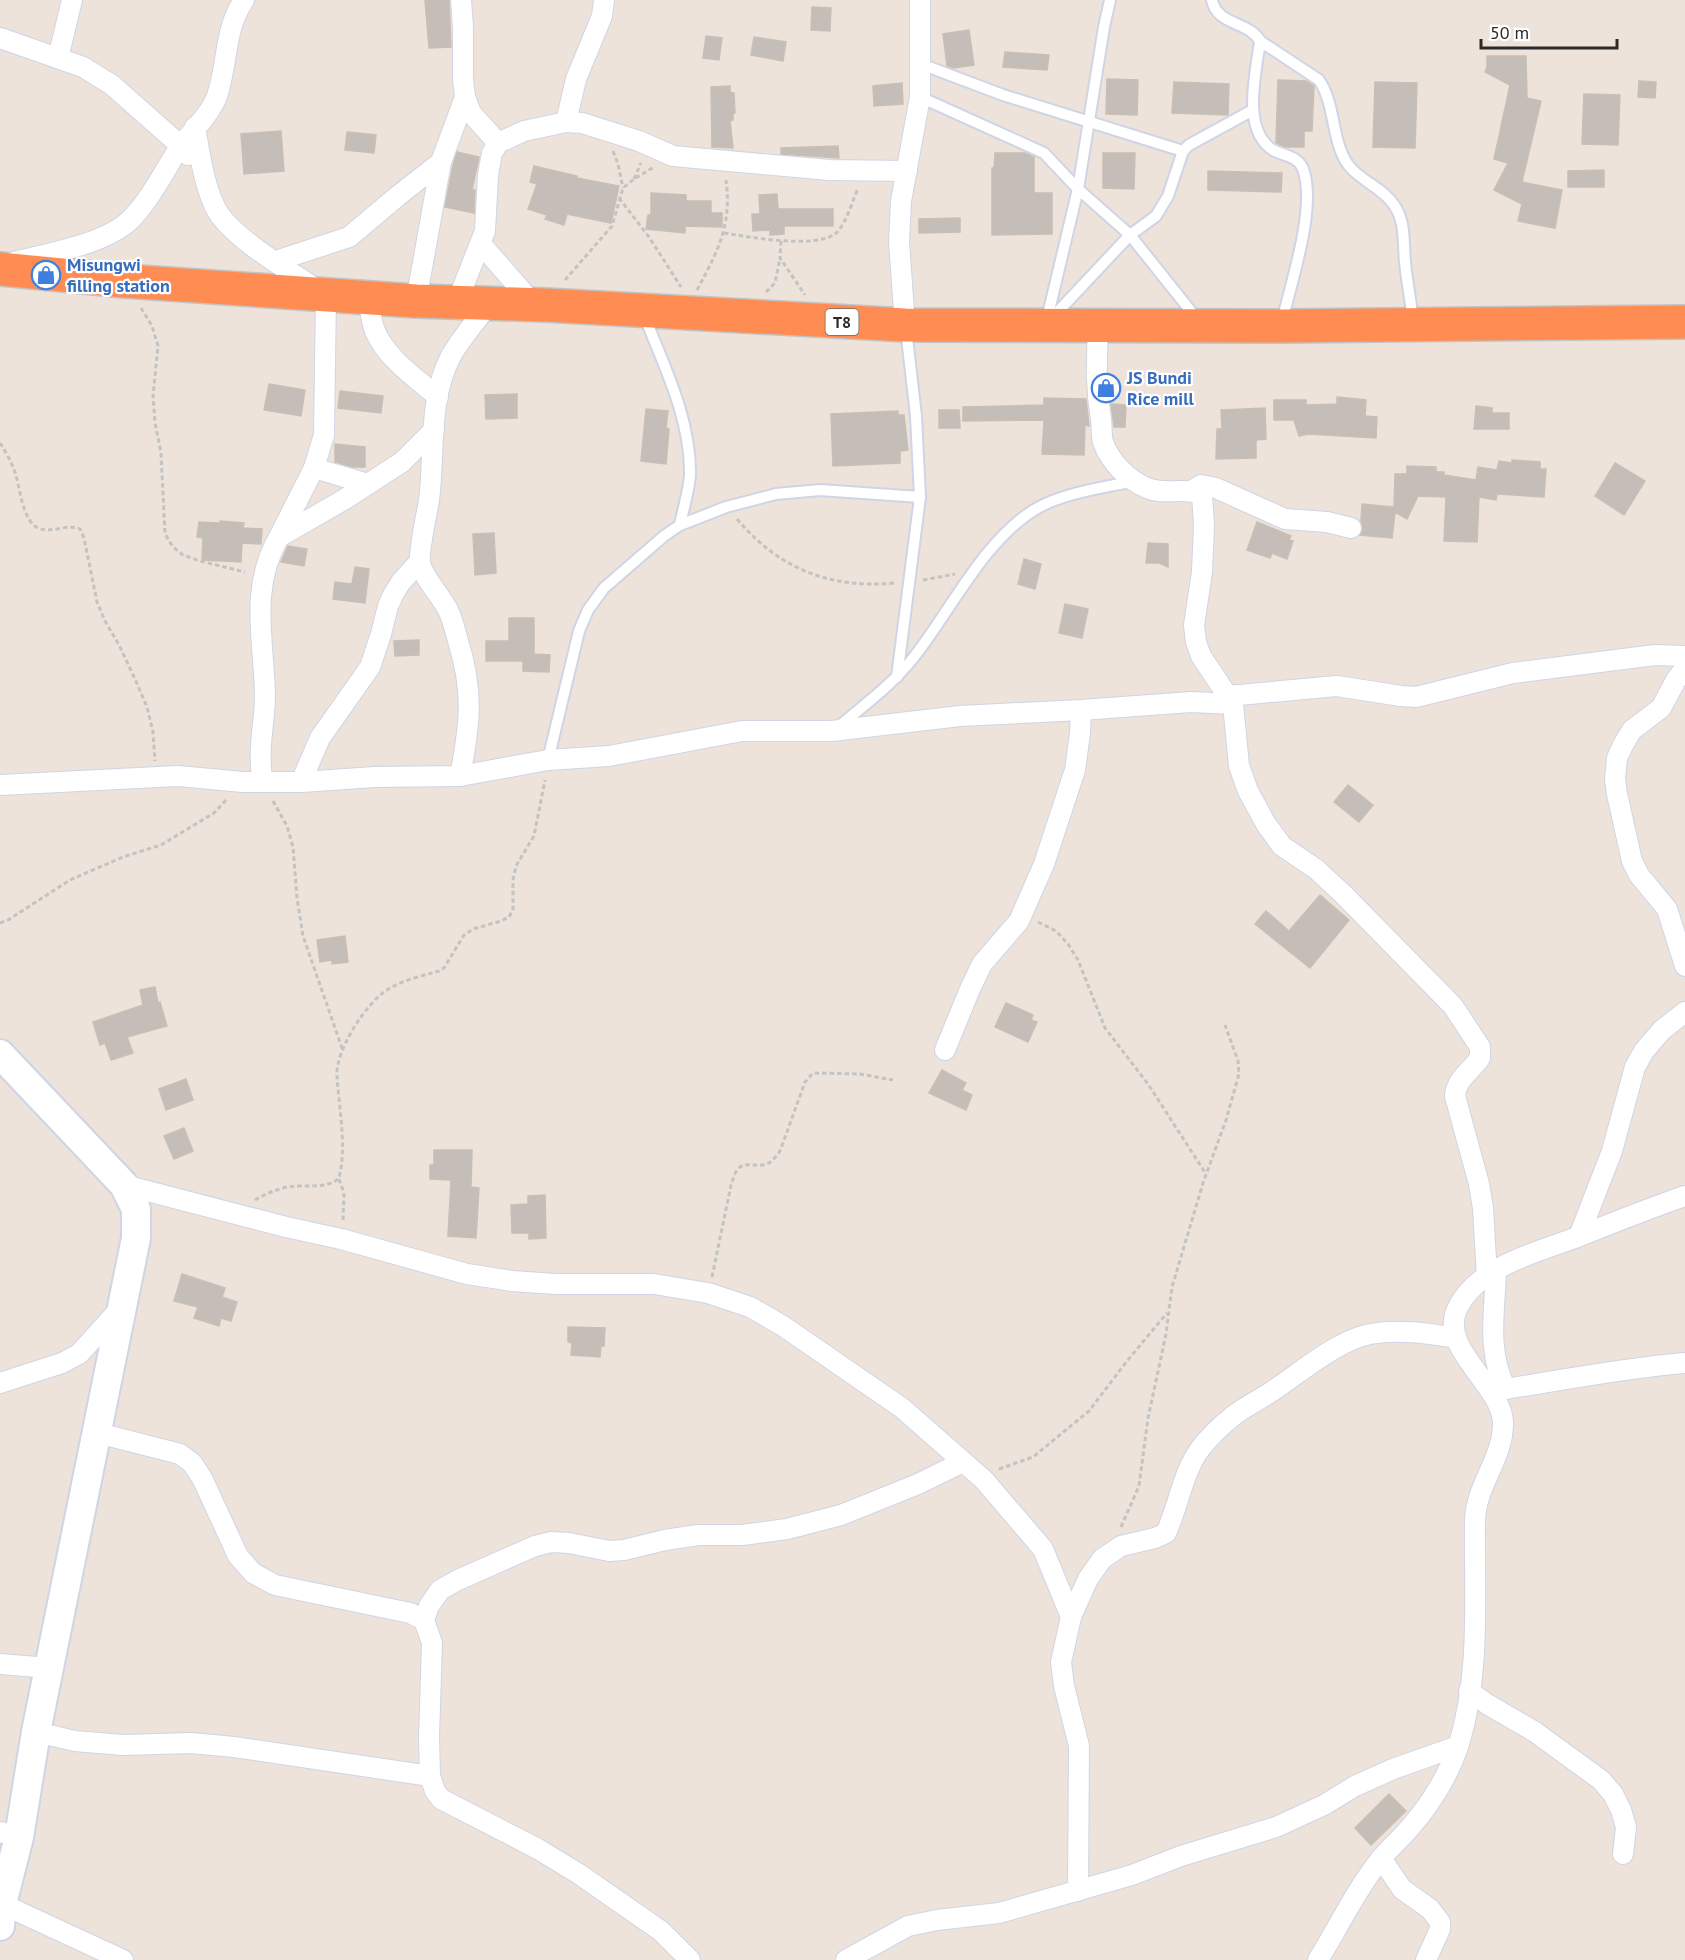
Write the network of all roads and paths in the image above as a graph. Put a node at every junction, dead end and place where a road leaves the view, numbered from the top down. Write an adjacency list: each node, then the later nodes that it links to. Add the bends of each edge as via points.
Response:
1 (72, 0): 10 (street)
2 (244, 0): 17 (street, via 229,35 216,99)
3 (460, 0): 12 (street)
4 (603, 0): 15 (street, via 602,16 576,79)
5 (920, 0): 11 (street)
6 (1110, 0): 16 (lane)
7 (1212, 0): 9 (lane, via 1220,15 1254,33)
8 (0, 38): 10 (street)
9 (1260, 41): 14 (lane); 51 (lane, via 1319,80 1349,166 1394,203 1400,214)
10 (58, 58): 20 (street, via 83,67 112,85)
11 (921, 64): 13 (street); 16 (lane, via 966,83)
12 (465, 97): 19 (street, via 471,112); 24 (street)
13 (920, 97): 26 (street); 29 (lane, via 1044,153)
14 (1253, 110): 21 (lane); 54 (lane, via 1266,143 1300,163 1308,186 1307,209)
15 (566, 122): 18 (street); 19 (street, via 524,131)
16 (1089, 122): 21 (lane); 29 (lane)
17 (195, 127): 20 (street); 27 (street)
18 (598, 127): 22 (street); 28 (path, via 611,146)
19 (498, 143): 34 (street, via 489,165 488,211)
20 (181, 146): 27 (street); 37 (street, via 132,219 119,230)
21 (1183, 151): 32 (lane, via 1163,206)
22 (673, 156): 23 (street); 28 (path)
23 (722, 160): 25 (street); 31 (path, via 728,207)
24 (441, 162): 36 (street, via 349,237); 41 (street)
25 (866, 171): 26 (street); 33 (path, via 835,234)
26 (907, 171): 49 (street, via 899,242)
27 (203, 176): 36 (street, via 216,209 234,230)
28 (623, 188): 30 (path)
29 (1078, 189): 32 (lane); 50 (lane)
30 (619, 198): 43 (path, via 612,226); 44 (path, via 650,237)
31 (724, 233): 33 (path); 44 (path)
32 (1130, 235): 50 (lane); 53 (lane)
33 (781, 241): 35 (path)
34 (481, 244): 42 (street); 43 (street)
35 (780, 258): 46 (path, via 775,283); 47 (path)
36 (276, 261): 39 (street)
37 (0, 267): 38 (highway, T8)
38 (125, 281): 39 (highway, T8); 69 (path, via 152,326 158,346 153,396 161,453 165,534 183,555)
39 (326, 295): 40 (highway, T8); 58 (street, via 324,435)
40 (368, 298): 41 (highway, T8); 55 (street, via 374,330 382,344)
41 (416, 301): 42 (highway, T8)
42 (473, 303): 43 (highway, T8); 55 (street)
43 (541, 306): 45 (highway, T8)
44 (687, 308): 45 (highway, T8); 46 (highway, T8)
45 (643, 312): 64 (lane, via 688,440 690,477)
46 (742, 317): 47 (highway, T8)
47 (822, 321): 49 (highway, T8)
48 (1685, 322): 51 (highway, T8)
49 (905, 325): 50 (highway, T8); 62 (lane, via 916,416)
50 (1045, 325): 52 (highway, T8)
51 (1414, 325): 54 (highway, T8)
52 (1098, 326): 53 (highway, T8); 59 (street, via 1096,381 1103,441 1116,463)
53 (1203, 326): 54 (highway, T8)
54 (1281, 326)
55 (438, 397): 56 (street)
56 (434, 430): 60 (street, via 402,462); 67 (street)
57 (0, 443): 79 (path, via 16,475 30,521 47,530 73,526 80,529 97,602 147,707)
58 (314, 468): 60 (street); 66 (street)
59 (1134, 481): 61 (street, via 1153,490); 68 (lane, via 1054,500 1034,509 1014,525)
60 (368, 484): 66 (street)
61 (1191, 491): 65 (street, via 1201,486 1216,488 1285,519); 74 (street, via 1202,495 1204,502 1196,642)
62 (920, 497): 63 (lane, via 820,490 776,494); 70 (lane)
63 (726, 507): 64 (lane); 70 (path, via 765,549 806,573 837,582 871,585)
64 (680, 525): 77 (lane, via 623,570 588,610 579,631)
65 (1351, 528)
66 (279, 537): 69 (street)
67 (420, 561): 78 (street, via 450,613 467,669 469,727); 81 (street, via 394,593 370,667 321,738)
68 (974, 571): 70 (path); 73 (lane)
69 (264, 578): 80 (street, via 259,626 265,714)
70 (909, 582): 73 (lane)
71 (1685, 656): 74 (street, via 1655,655 1513,673 1416,697 1337,686)
72 (1685, 668): 85 (street, via 1661,708 1632,730 1623,744 1615,779 1632,861 1667,909)
73 (897, 677): 76 (lane)
74 (1231, 700): 75 (street); 99 (street, via 1239,766 1266,824 1282,846 1343,894 1453,1006 1480,1047 1480,1058 1459,1082 1455,1096 1479,1184)
75 (1081, 710): 76 (street, via 960,716); 83 (street, via 1075,770 1044,864)
76 (832, 731): 77 (street, via 742,731 609,756)
77 (548, 760): 78 (street); 89 (path, via 534,836 516,866 513,910 509,917 464,935 439,971 385,991 362,1017)
78 (460, 776): 81 (street)
79 (156, 777): 80 (street); 82 (street)
80 (252, 782): 81 (street); 84 (path, via 214,813 161,845 70,880); 89 (path, via 287,826 303,936)
81 (301, 782)
82 (0, 785)
83 (1022, 913): 88 (street, via 982,964); 92 (path, via 1056,931 1068,944 1105,1028 1148,1084)
84 (0, 923)
85 (1685, 966)
86 (1685, 1012): 97 (street, via 1662,1030 1635,1067 1612,1151)
87 (1225, 1025): 92 (path, via 1239,1074)
88 (945, 1050)
89 (343, 1051): 93 (path, via 337,1071 342,1166)
90 (0, 1054): 94 (street)
91 (893, 1080): 100 (path, via 840,1073 810,1076 775,1158 760,1166 744,1165 736,1173)
92 (1206, 1174): 102 (path)
93 (339, 1178): 96 (path, via 329,1185 303,1185 268,1193); 98 (path, via 344,1201)
94 (124, 1185): 96 (street); 101 (street, via 136,1209 136,1238)
95 (1685, 1196): 97 (street)
96 (237, 1215): 98 (street)
97 (1580, 1236): 99 (street, via 1516,1258)
98 (341, 1239): 100 (street, via 467,1274 512,1281 654,1284)
99 (1492, 1274): 103 (street, via 1466,1295 1456,1312); 106 (street, via 1493,1344)
100 (708, 1293): 108 (street, via 750,1307 775,1321 902,1408)
101 (121, 1308): 105 (street, via 80,1354); 107 (street)
102 (1168, 1312): 108 (path, via 1089,1411 1064,1433 1033,1457 1005,1467); 109 (path, via 1139,1486)
103 (1456, 1338): 106 (street, via 1469,1362); 109 (street, via 1399,1331 1368,1335 1343,1344 1233,1416 1200,1449 1182,1483 1166,1533)
104 (1685, 1363): 106 (street)
105 (0, 1383)
106 (1499, 1390): 114 (street, via 1501,1443 1479,1495 1475,1518 1476,1607)
107 (98, 1433): 111 (street, via 180,1455 192,1463 238,1556 253,1573 275,1584 410,1613); 113 (street)
108 (970, 1468): 110 (street, via 1043,1549); 111 (street, via 841,1515 787,1529 698,1535 624,1550 551,1542 536,1546 440,1590)
109 (1113, 1551): 110 (street, via 1088,1579)
110 (1071, 1617): 121 (street, via 1061,1662 1079,1746)
111 (424, 1620): 117 (street, via 432,1643)
112 (0, 1664): 113 (street)
113 (49, 1668): 115 (street)
114 (1469, 1691): 116 (street); 119 (street, via 1601,1780 1621,1810 1626,1827)
115 (36, 1732): 117 (street, via 75,1741 123,1745 191,1743 234,1747); 118 (street)
116 (1458, 1746): 120 (street, via 1429,1804); 121 (street, via 1364,1781 1276,1827)
117 (430, 1776): 124 (street, via 441,1799 579,1874 661,1932)
118 (9, 1835): 122 (street)
119 (1623, 1854)
120 (1381, 1858): 126 (street); 127 (street, via 1402,1889 1430,1909 1440,1922)
121 (1078, 1891): 125 (street, via 999,1913 908,1926)
122 (1, 1915): 123 (street)
123 (123, 1960)
124 (690, 1960)
125 (846, 1960)
126 (1318, 1960)
127 (1426, 1960)

